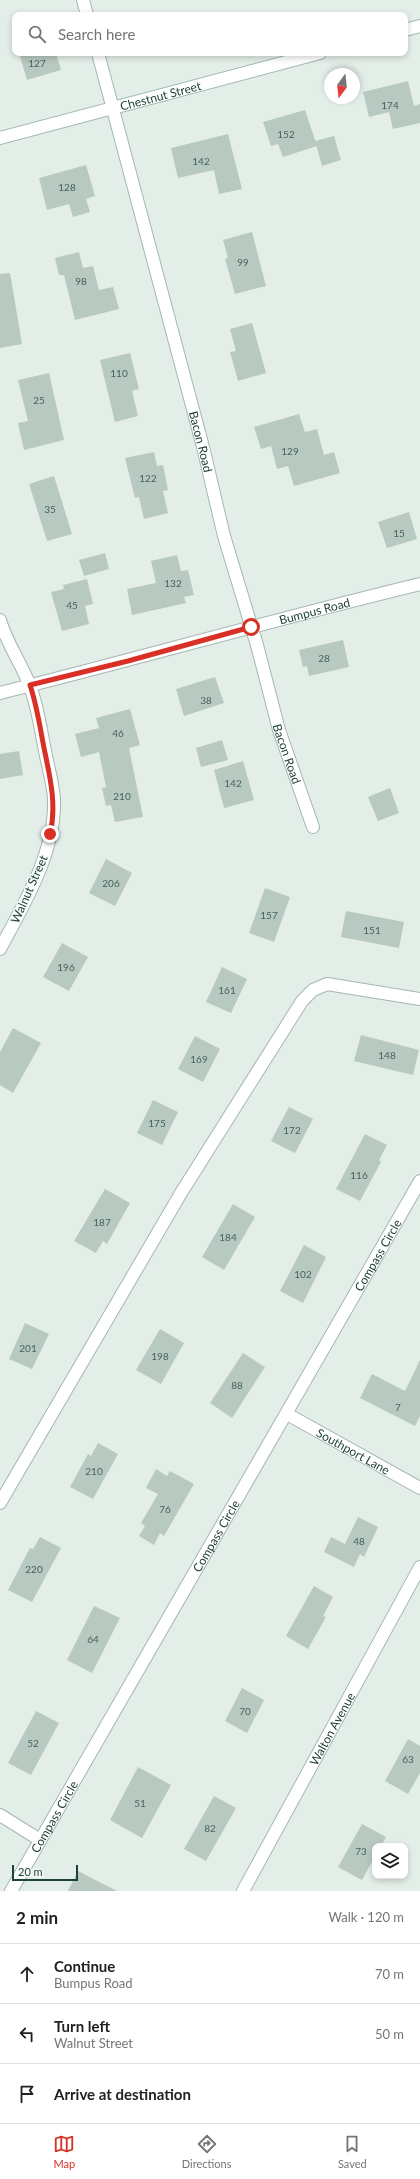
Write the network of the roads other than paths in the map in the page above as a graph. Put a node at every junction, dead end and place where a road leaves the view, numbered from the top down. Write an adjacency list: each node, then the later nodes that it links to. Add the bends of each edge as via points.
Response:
1 (83, 0): 2 (street)
2 (86, 12)
3 (420, 26): 4 (street)
4 (408, 29)
5 (99, 56): 7 (street, Bacon Road)
6 (309, 56): 7 (street, Chestnut Street)
7 (113, 108): 8 (street, Chestnut Street); 11 (street, Bacon Road, via 203,447 224,536)
8 (0, 138)
9 (420, 584): 11 (street, Bumpus Road)
10 (0, 620): 12 (street, Walnut Street, via 3,632)
11 (251, 627): 12 (street, Bumpus Road); 14 (street, Bacon Road, via 279,730)
12 (30, 685): 13 (street, Bumpus Road); 15 (street, Walnut Street, via 36,702 54,798 53,823 34,882)
13 (0, 693)
14 (313, 827)
15 (0, 949)
16 (420, 999): 20 (street, via 336,984 319,986 308,994 181,1193)
17 (420, 1181): 18 (street, Compass Circle)
18 (287, 1414): 19 (street, Southport Lane); 23 (street, Compass Circle)
19 (420, 1488)
20 (0, 1503)
21 (420, 1567): 25 (street, Walton Avenue)
22 (0, 1815): 23 (street)
23 (40, 1840): 24 (street, Compass Circle)
24 (11, 1891)
25 (243, 1891)

